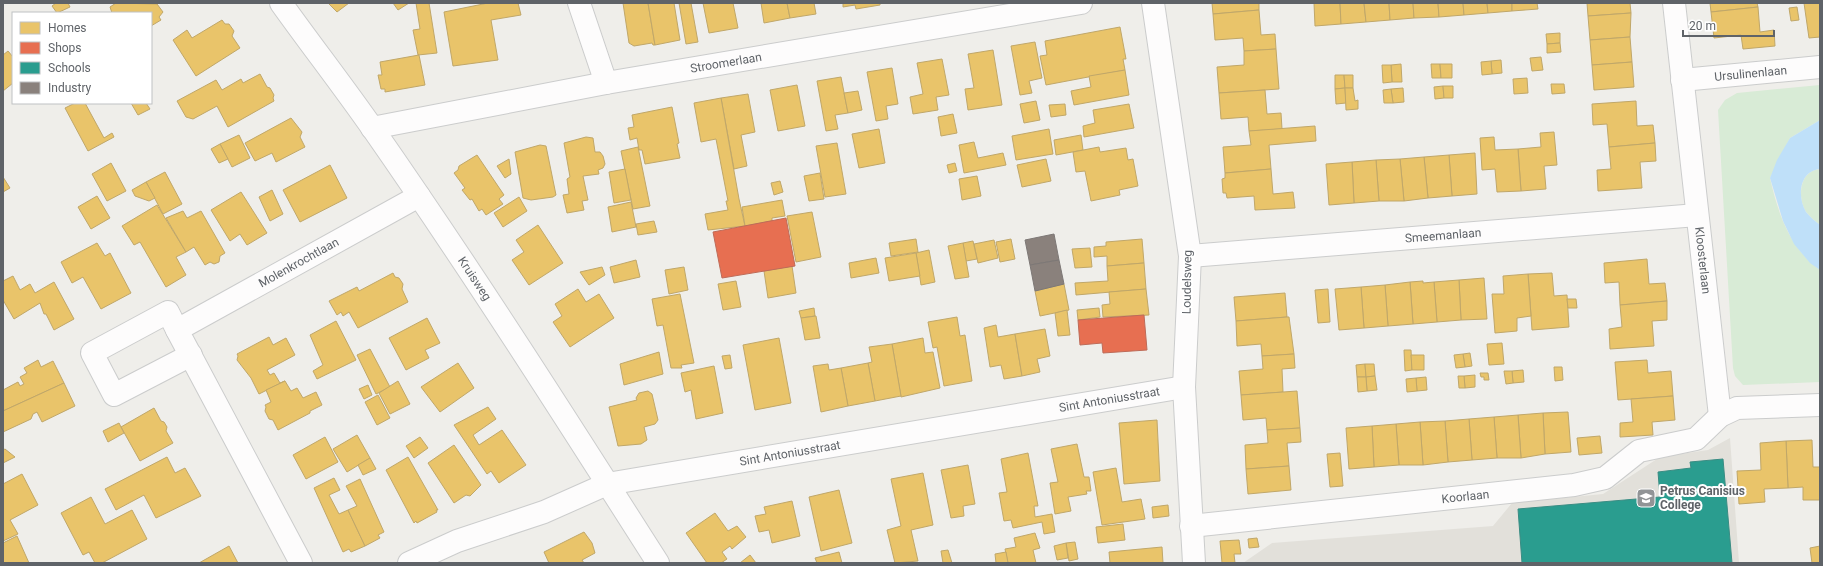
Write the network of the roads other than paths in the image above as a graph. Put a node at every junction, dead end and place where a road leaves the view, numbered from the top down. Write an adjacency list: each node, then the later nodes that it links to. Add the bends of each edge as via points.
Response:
1 (281, 3): 9 (street, Kruisweg)
2 (579, 3): 8 (street)
3 (1080, 3): 8 (street, Stroomerlaan)
4 (1153, 3): 12 (street, Loudelsweg)
5 (1674, 3): 7 (street, Kloosterlaan)
6 (1820, 67): 7 (street, Ursulinenlaan)
7 (1682, 80): 11 (street, Kloosterlaan)
8 (606, 83): 9 (street, Stroomerlaan)
9 (372, 128): 10 (street, Kruisweg)
10 (419, 196): 13 (street, Molenkrochtlaan); 18 (street, Kruisweg)
11 (1697, 215): 12 (street, Smeemanlaan); 17 (street, Kloosterlaan)
12 (1190, 256): 15 (street, Loudelsweg)
13 (178, 330): 14 (street); 14 (street, via 168,312 92,353 114,395)
14 (191, 355): 20 (street)
15 (1184, 387): 18 (street, Sint Antoniusstraat); 19 (street, Loudelsweg)
16 (1820, 405): 17 (street, via 1737,408)
17 (1720, 416): 19 (street, Koorlaan, via 1696,439 1638,451 1605,478 1574,485)
18 (607, 484): 21 (street, Sint Antoniusstraat, via 544,512 457,542); 22 (street, Kruisweg)
19 (1191, 526): 23 (street, Loudelsweg)
20 (301, 563)
21 (409, 563)
22 (658, 563)
23 (1194, 563)

